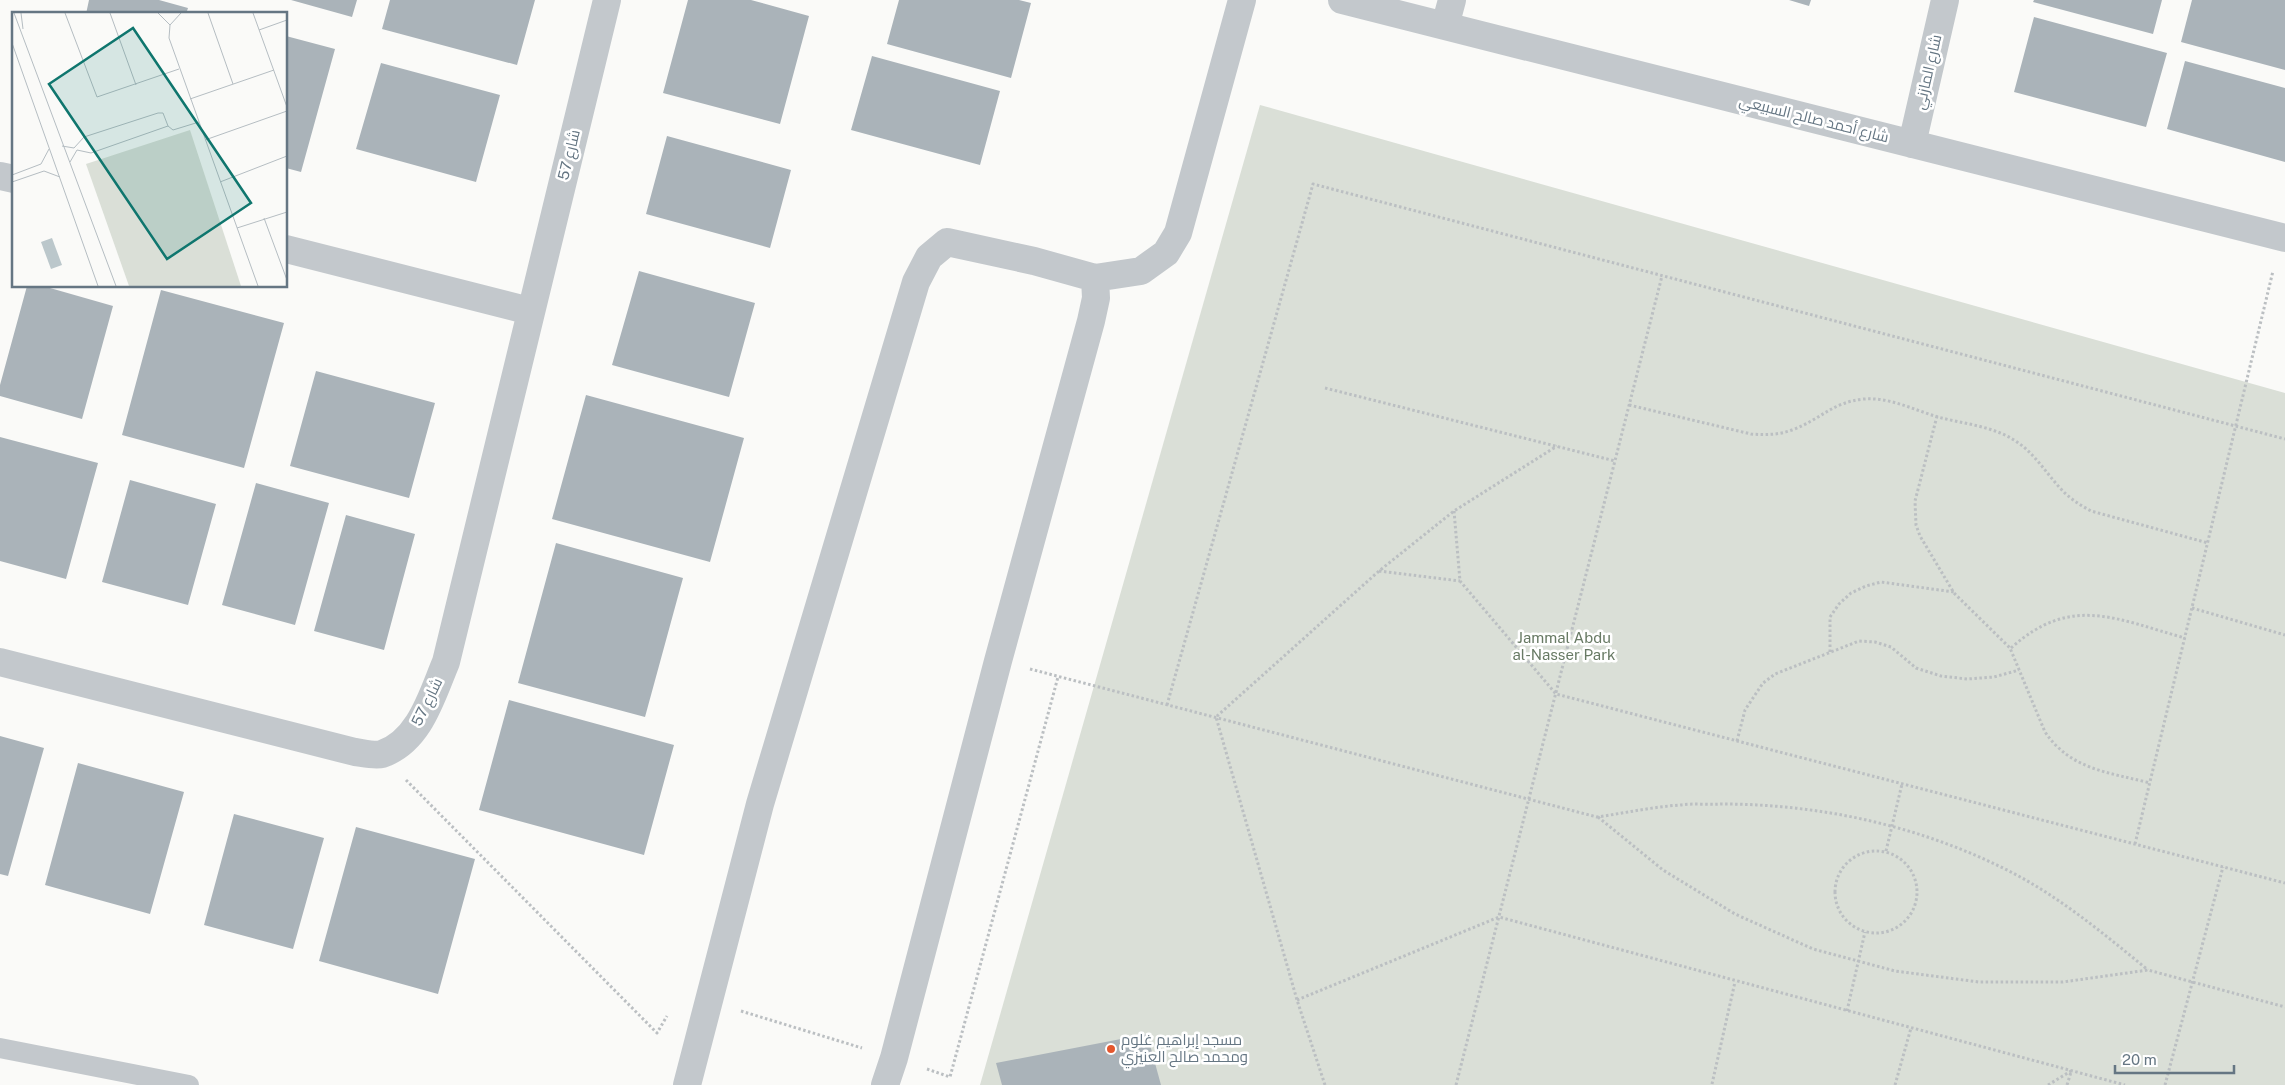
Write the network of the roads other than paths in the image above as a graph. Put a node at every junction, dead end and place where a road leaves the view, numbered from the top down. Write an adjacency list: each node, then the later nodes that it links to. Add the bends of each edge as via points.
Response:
1 (607, 0): 11 (street, شارع 57)
2 (1242, 0): 10 (street, via 1178,233 1166,253 1141,271)
3 (1342, 0): 6 (street, شارع أحمد صالح السبيعي)
4 (1452, 0): 6 (street)
5 (1945, 0): 7 (street, شارع المازني)
6 (1445, 26): 7 (street, شارع أحمد صالح السبيعي)
7 (1912, 144): 8 (street, شارع أحمد صالح السبيعي)
8 (2283, 238)
9 (288, 250): 11 (street)
10 (1095, 278): 15 (street, via 946,242 929,257 916,282 765,786); 16 (street, via 1096,298 1091,321)
11 (530, 311): 12 (street, شارع 57, via 446,662 426,712 405,742 381,755 355,752)
12 (0, 662)
13 (0, 1048): 14 (lane)
14 (189, 1085)
15 (686, 1085)
16 (885, 1085)

